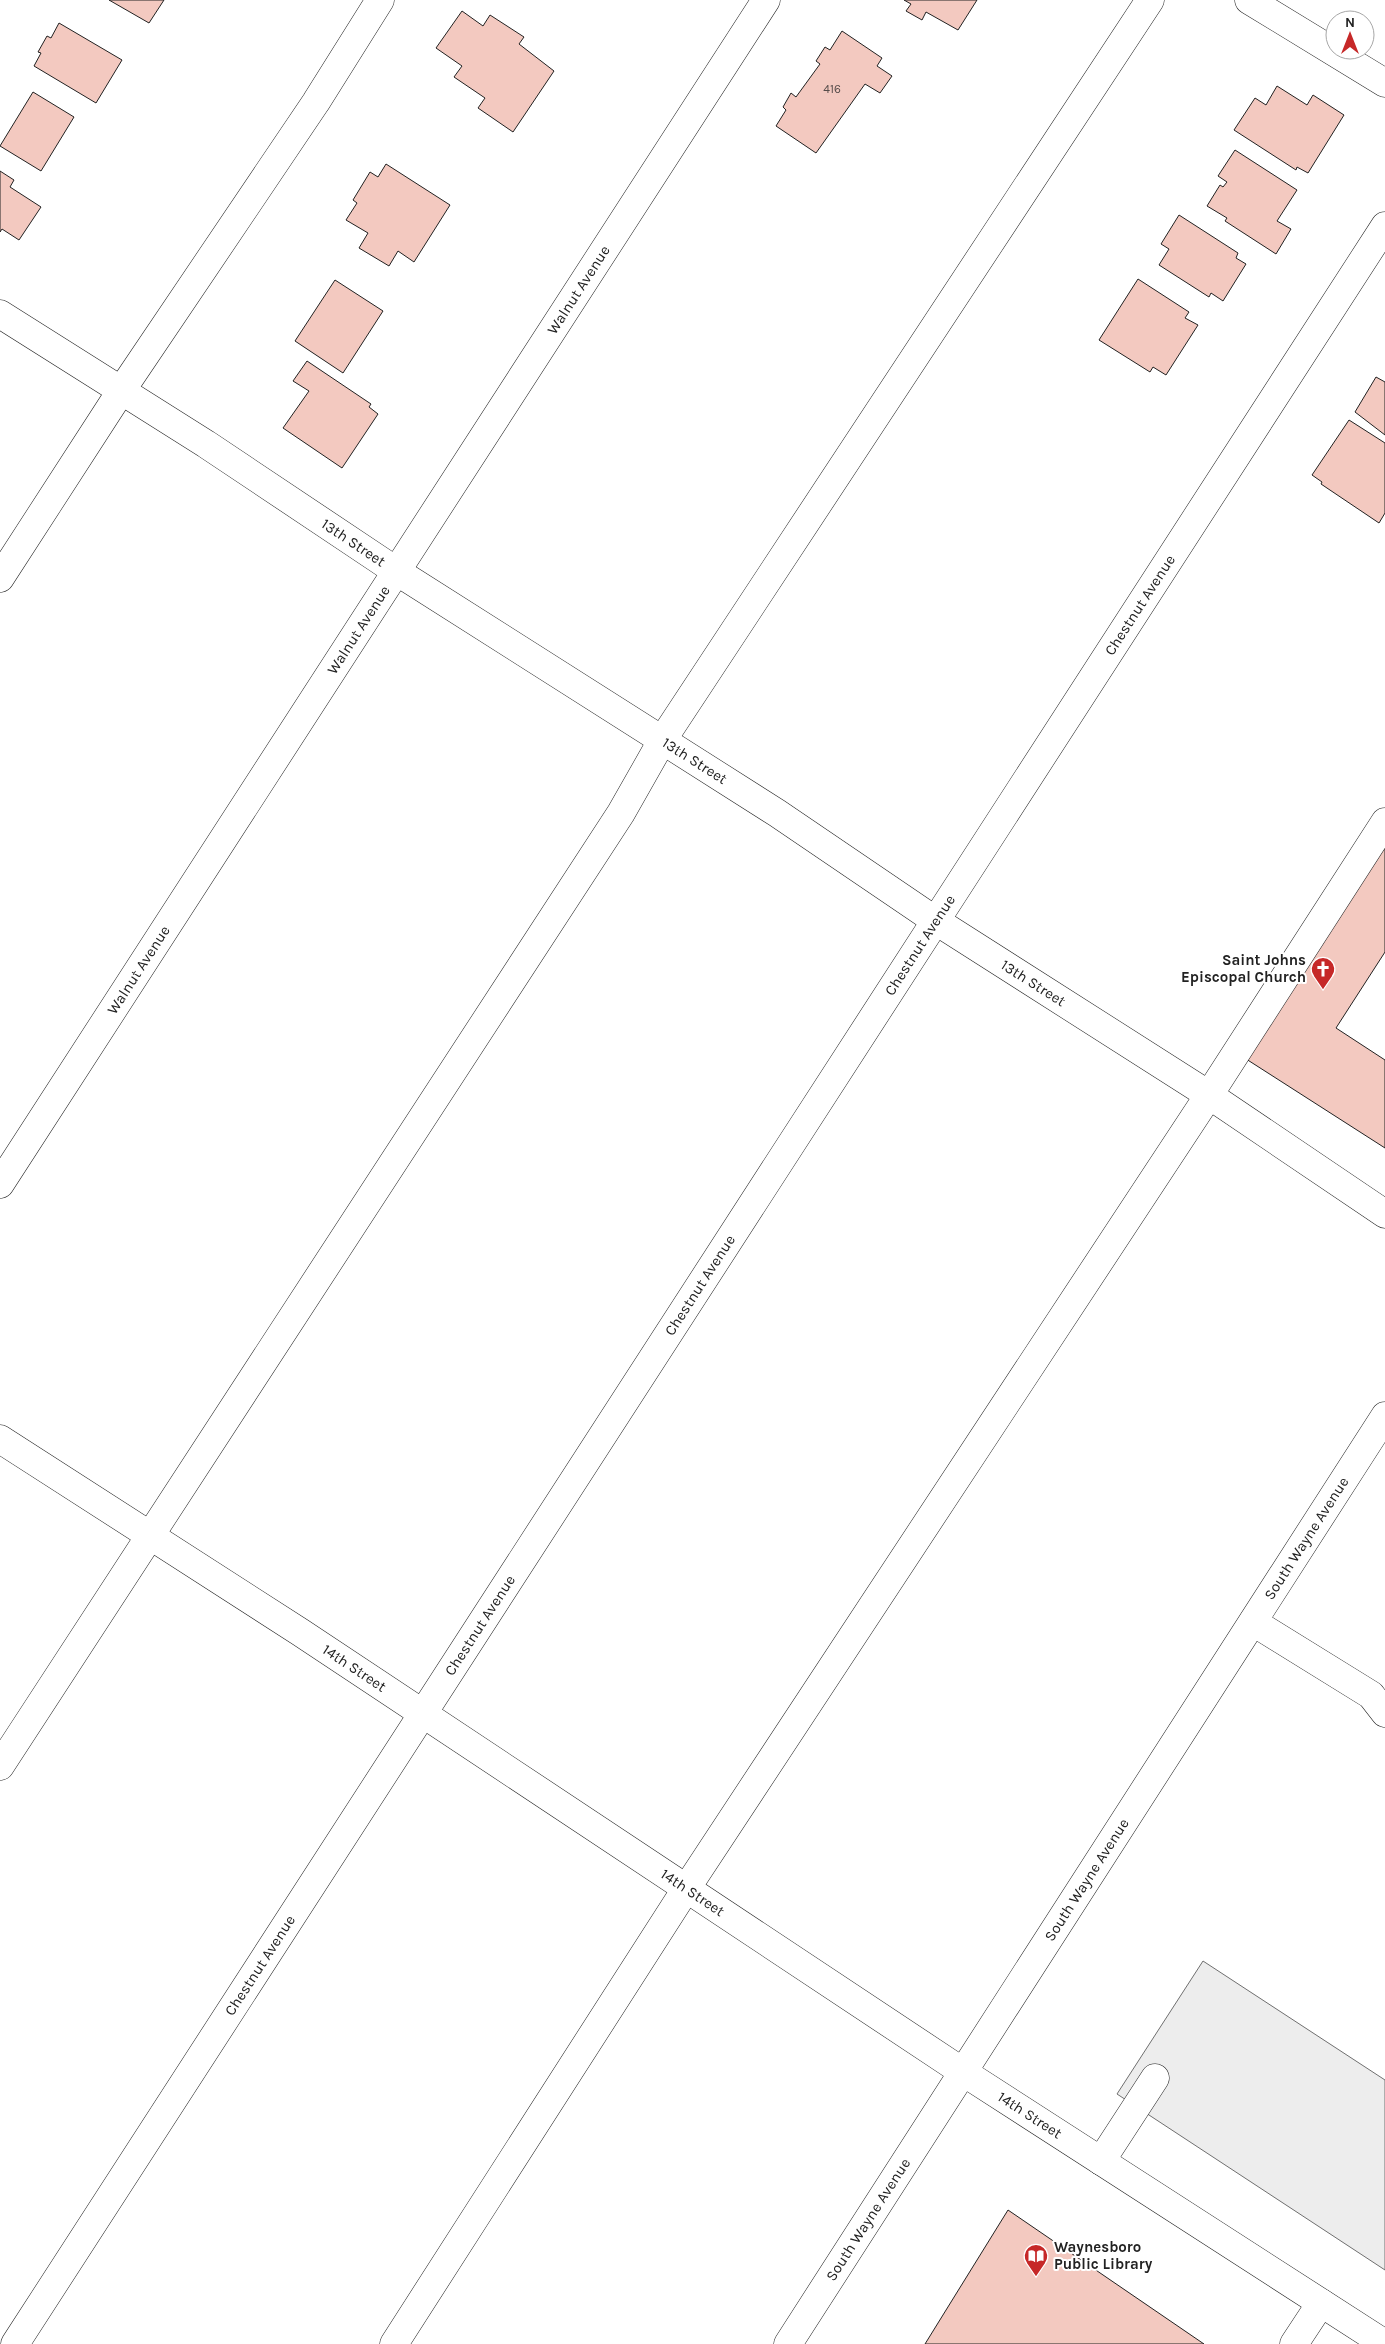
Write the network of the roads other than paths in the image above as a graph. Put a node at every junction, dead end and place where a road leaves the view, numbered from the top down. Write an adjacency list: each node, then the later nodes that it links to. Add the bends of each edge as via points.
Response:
1 (380, 0): 8 (street, via 316,102)
2 (766, 0): 9 (street, Walnut Avenue)
3 (1150, 0): 11 (street)
4 (1249, 0): 5 (street)
5 (1385, 83)
6 (1385, 226): 13 (street, Chestnut Avenue)
7 (0, 314): 8 (street, 13th Street)
8 (121, 391): 9 (street, 13th Street); 10 (street)
9 (396, 572): 11 (street, 13th Street); 15 (street, Walnut Avenue)
10 (0, 578)
11 (663, 739): 13 (street, 13th Street); 19 (street, via 621,813)
12 (1385, 822): 14 (street)
13 (936, 920): 14 (street, 13th Street); 22 (street, Chestnut Avenue)
14 (1209, 1095): 16 (street, 13th Street); 24 (street)
15 (0, 1184)
16 (1385, 1214)
17 (1385, 1416): 20 (street, South Wayne Avenue)
18 (0, 1439): 19 (street, 14th Street)
19 (149, 1535): 22 (street, 14th Street); 23 (street)
20 (1253, 1622): 21 (street, via 1371,1695); 25 (street, South Wayne Avenue)
21 (1385, 1713)
22 (422, 1715): 24 (street, 14th Street); 29 (street, Chestnut Avenue)
23 (0, 1766)
24 (686, 1889): 25 (street, 14th Street); 30 (street)
25 (963, 2072): 27 (street, 14th Street); 31 (street, South Wayne Avenue)
26 (1155, 2078): 27 (street)
27 (1101, 2161): 28 (street, 14th Street)
28 (1321, 2303): 32 (street); 33 (street, 14th Street)
29 (15, 2344)
30 (394, 2344)
31 (788, 2344)
32 (1294, 2344)
33 (1385, 2344)

